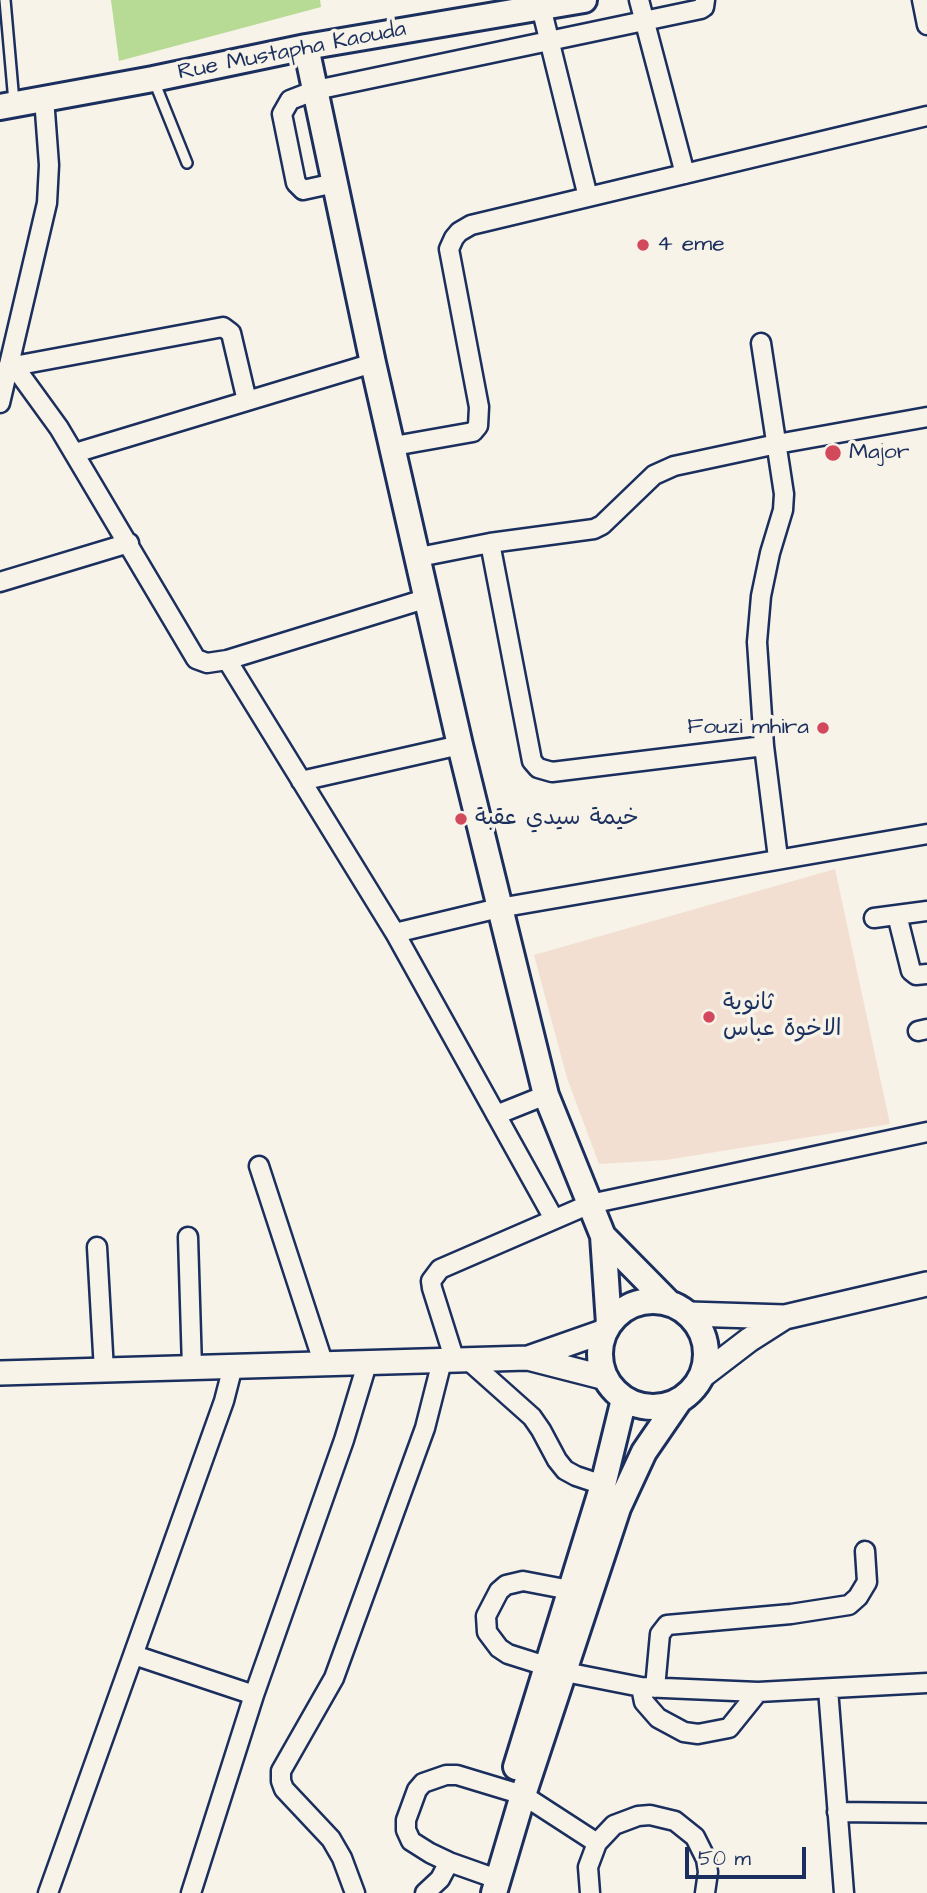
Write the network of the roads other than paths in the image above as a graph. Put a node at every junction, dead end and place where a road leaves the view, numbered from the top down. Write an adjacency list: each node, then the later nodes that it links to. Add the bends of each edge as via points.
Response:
1 (5, 0): 14 (lane)
2 (584, 0): 6 (main road, Rue Mustapha Kaouda)
3 (639, 0): 7 (street)
4 (705, 0): 7 (street, via 701,9)
5 (922, 0): 8 (street)
6 (541, 7): 9 (street); 10 (main road, Rue Mustapha Kaouda)
7 (645, 21): 9 (street); 17 (street)
8 (927, 25)
9 (549, 41): 12 (street); 19 (street)
10 (306, 47): 11 (main road, Rue Mustapha Kaouda); 12 (main road)
11 (153, 79): 13 (main road, Rue Mustapha Kaouda); 16 (lane)
12 (316, 90): 18 (main road); 18 (street, via 290,100 283,122 300,188)
13 (44, 98): 14 (main road, Rue Mustapha Kaouda); 22 (street, via 47,202)
14 (7, 105)
15 (927, 117): 17 (street)
16 (187, 163)
17 (685, 174): 19 (street)
18 (335, 183): 21 (main road)
19 (588, 197): 27 (street, via 471,225 454,237 449,249 480,420 473,432)
20 (761, 343): 26 (street)
21 (373, 363): 23 (street); 27 (main road)
22 (11, 366): 23 (street, via 223,327 231,333); 24 (street); 28 (street)
23 (247, 401): 28 (street)
24 (0, 403)
25 (927, 417): 26 (street)
26 (777, 444): 30 (street, via 674,466 654,475 594,529); 36 (street, via 784,502 761,596 757,642)
27 (394, 446): 31 (main road)
28 (75, 453): 29 (street)
29 (130, 543): 32 (street); 34 (street, via 192,655 207,663)
30 (490, 543): 31 (street); 36 (street, via 532,761 538,768 552,772)
31 (419, 556): 33 (main road)
32 (0, 582)
33 (428, 598): 34 (street); 35 (main road)
34 (228, 660): 37 (street)
35 (460, 745): 37 (street); 40 (main road)
36 (764, 746): 39 (street)
37 (301, 782): 44 (street)
38 (927, 834): 39 (street)
39 (778, 858): 40 (street)
40 (499, 908): 44 (street); 46 (main road)
41 (927, 911): 42 (street)
42 (897, 915): 43 (street); 45 (street, via 911,971)
43 (874, 918)
44 (395, 933): 47 (street)
45 (927, 974)
46 (546, 1095): 47 (street); 50 (main road)
47 (496, 1115): 51 (street)
48 (927, 1132): 50 (street)
49 (259, 1166): 61 (street)
50 (590, 1204): 51 (street); 52 (main road)
51 (554, 1219): 60 (street, via 435,1275 432,1288)
52 (603, 1236): 56 (main road); 58 (main road)
53 (188, 1237): 64 (street)
54 (97, 1247): 65 (street)
55 (927, 1284): 57 (street)
56 (679, 1308): 57 (street); 58 (main road, via 656,1300 642,1301 618,1314); 67 (main road, via 702,1332 707,1354)
57 (785, 1317): 67 (street)
58 (607, 1328): 59 (street); 68 (main road, via 600,1346)
59 (528, 1358): 60 (street); 68 (street)
60 (455, 1361): 62 (street); 71 (street, via 532,1417 565,1470); 89 (street, via 425,1428 334,1678 281,1771 284,1789 331,1839)
61 (324, 1364): 62 (street); 63 (street)
62 (367, 1364): 80 (street)
63 (233, 1366): 64 (street); 74 (street)
64 (192, 1368): 65 (street)
65 (104, 1371): 66 (street)
66 (0, 1373)
67 (702, 1376): 70 (main road)
68 (606, 1378): 69 (main road)
69 (624, 1399): 70 (main road, via 660,1407); 71 (main road)
70 (678, 1401): 75 (main road, via 626,1489)
71 (603, 1485): 73 (main road)
72 (865, 1551): 77 (street, via 867,1581 849,1605 667,1625 660,1634)
73 (570, 1590): 75 (main road); 75 (street, via 513,1582 499,1591 486,1616 487,1632 499,1648)
74 (134, 1656): 80 (street); 87 (street)
75 (556, 1670): 77 (street); 81 (main road)
76 (927, 1684): 78 (street)
77 (648, 1687): 79 (street); 79 (street, via 645,1702 658,1718 698,1734 729,1728)
78 (828, 1689): 79 (street); 82 (street)
79 (758, 1692)
80 (254, 1695): 88 (street)
81 (516, 1793): 84 (street); 85 (street, via 457,1775 430,1780 417,1790 406,1830 418,1847); 86 (main road)
82 (837, 1812): 83 (street); 93 (street)
83 (927, 1813)
84 (597, 1843): 91 (street, via 588,1867); 92 (street, via 625,1819 650,1815 675,1821 701,1847 708,1872)
85 (449, 1862): 86 (street); 90 (street)
86 (488, 1885)
87 (48, 1893)
88 (191, 1893)
89 (355, 1893)
90 (425, 1893)
91 (590, 1893)
92 (705, 1893)
93 (844, 1893)

